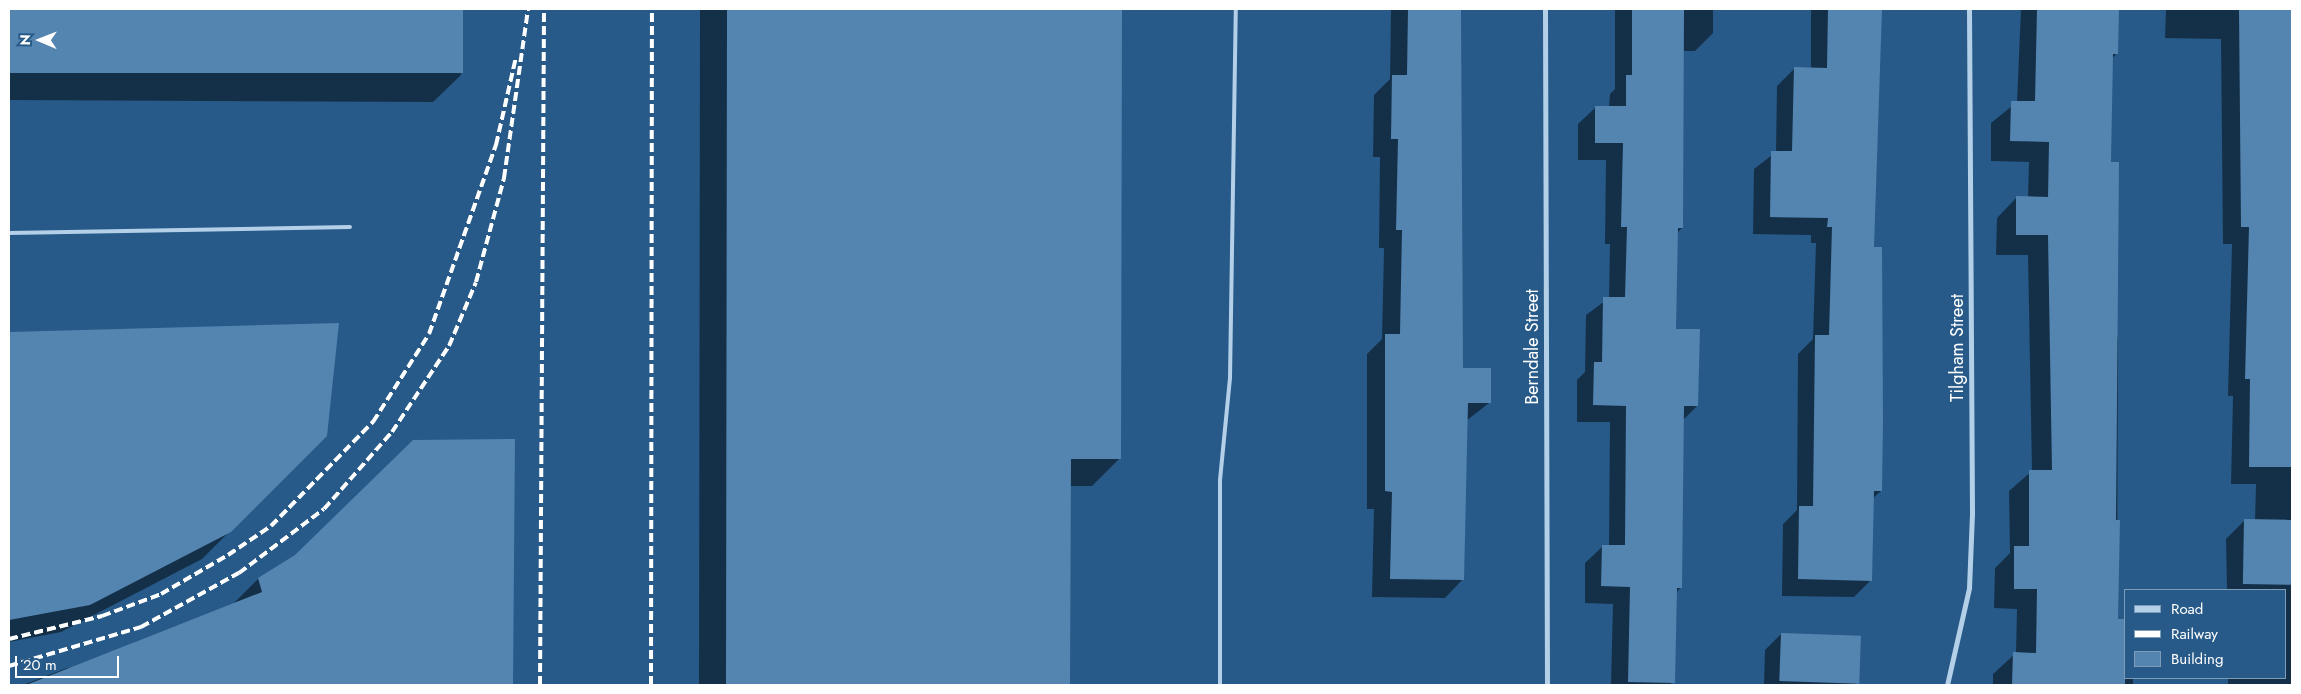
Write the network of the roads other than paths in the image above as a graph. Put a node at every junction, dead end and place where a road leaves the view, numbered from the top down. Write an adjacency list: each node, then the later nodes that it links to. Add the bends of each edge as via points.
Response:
1 (1236, 9): 6 (lane, via 1230,378 1220,480)
2 (1545, 9): 7 (street, Berndale Street)
3 (1969, 9): 8 (street, Tilgham Street, via 1972,514 1968,588)
4 (350, 227): 5 (lane)
5 (9, 233)
6 (1220, 685)
7 (1547, 685)
8 (1947, 685)

